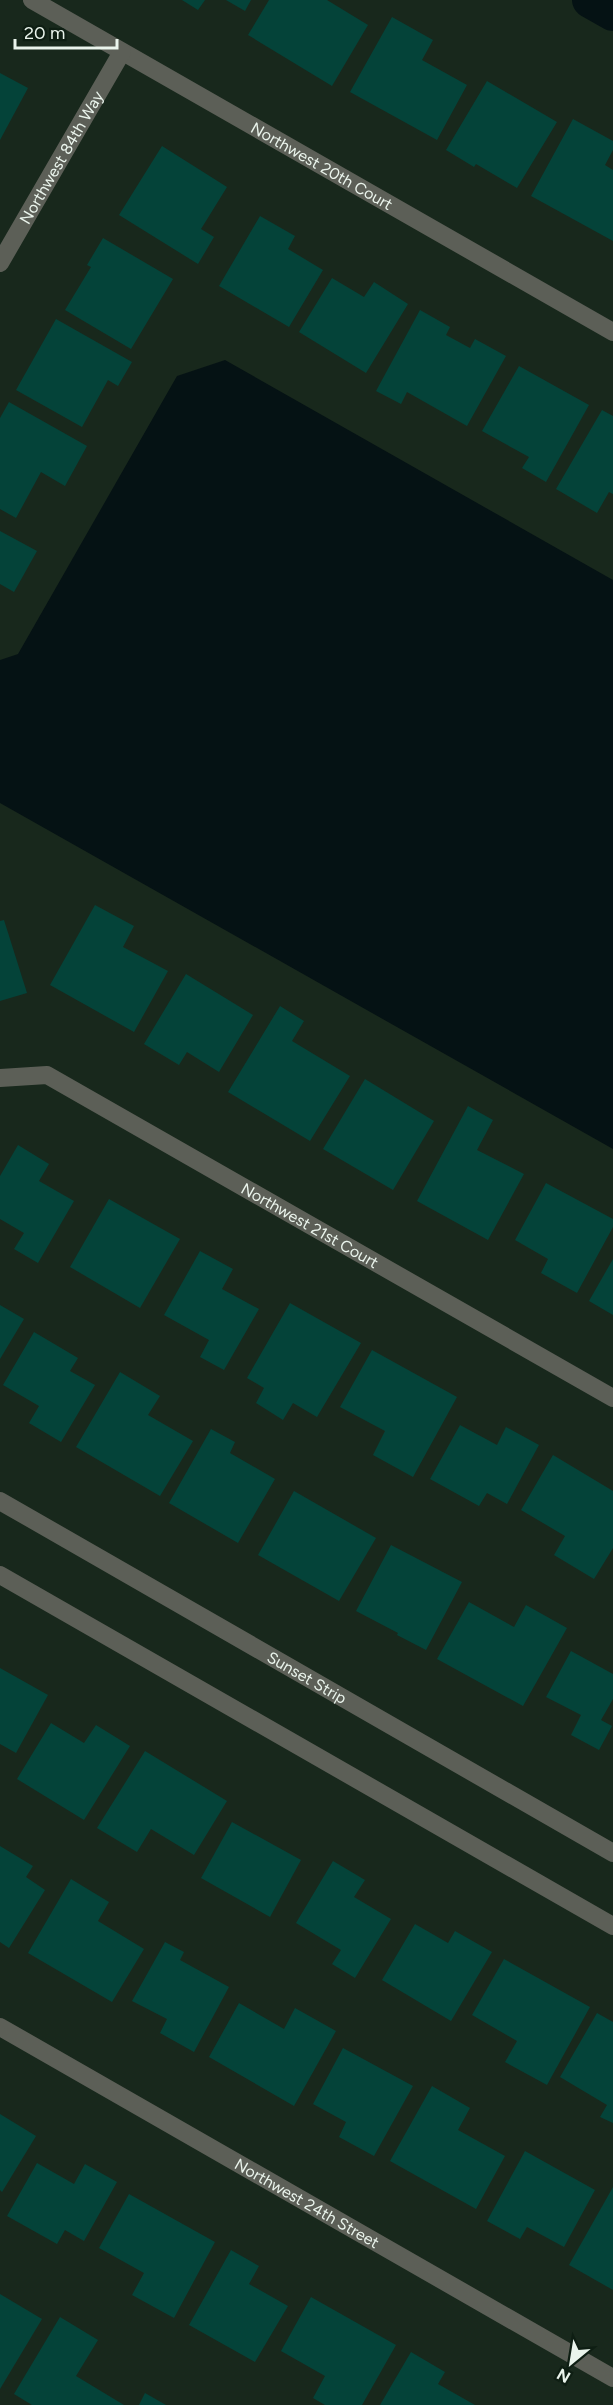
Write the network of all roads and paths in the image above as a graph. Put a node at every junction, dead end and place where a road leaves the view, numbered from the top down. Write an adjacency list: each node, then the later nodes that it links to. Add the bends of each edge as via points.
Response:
1 (32, 0): 2 (street, Northwest 20th Court)
2 (122, 52): 3 (street, Northwest 84th Way); 4 (street, Northwest 20th Court)
3 (0, 263)
4 (613, 332)
5 (1, 1078): 6 (street, Northwest 21st Court, via 47,1075)
6 (613, 1398)
7 (0, 1501): 9 (street, Sunset Strip)
8 (0, 1575): 10 (street)
9 (613, 1853)
10 (613, 1926)
11 (0, 2027): 12 (street, Northwest 24th Street)
12 (613, 2378)

